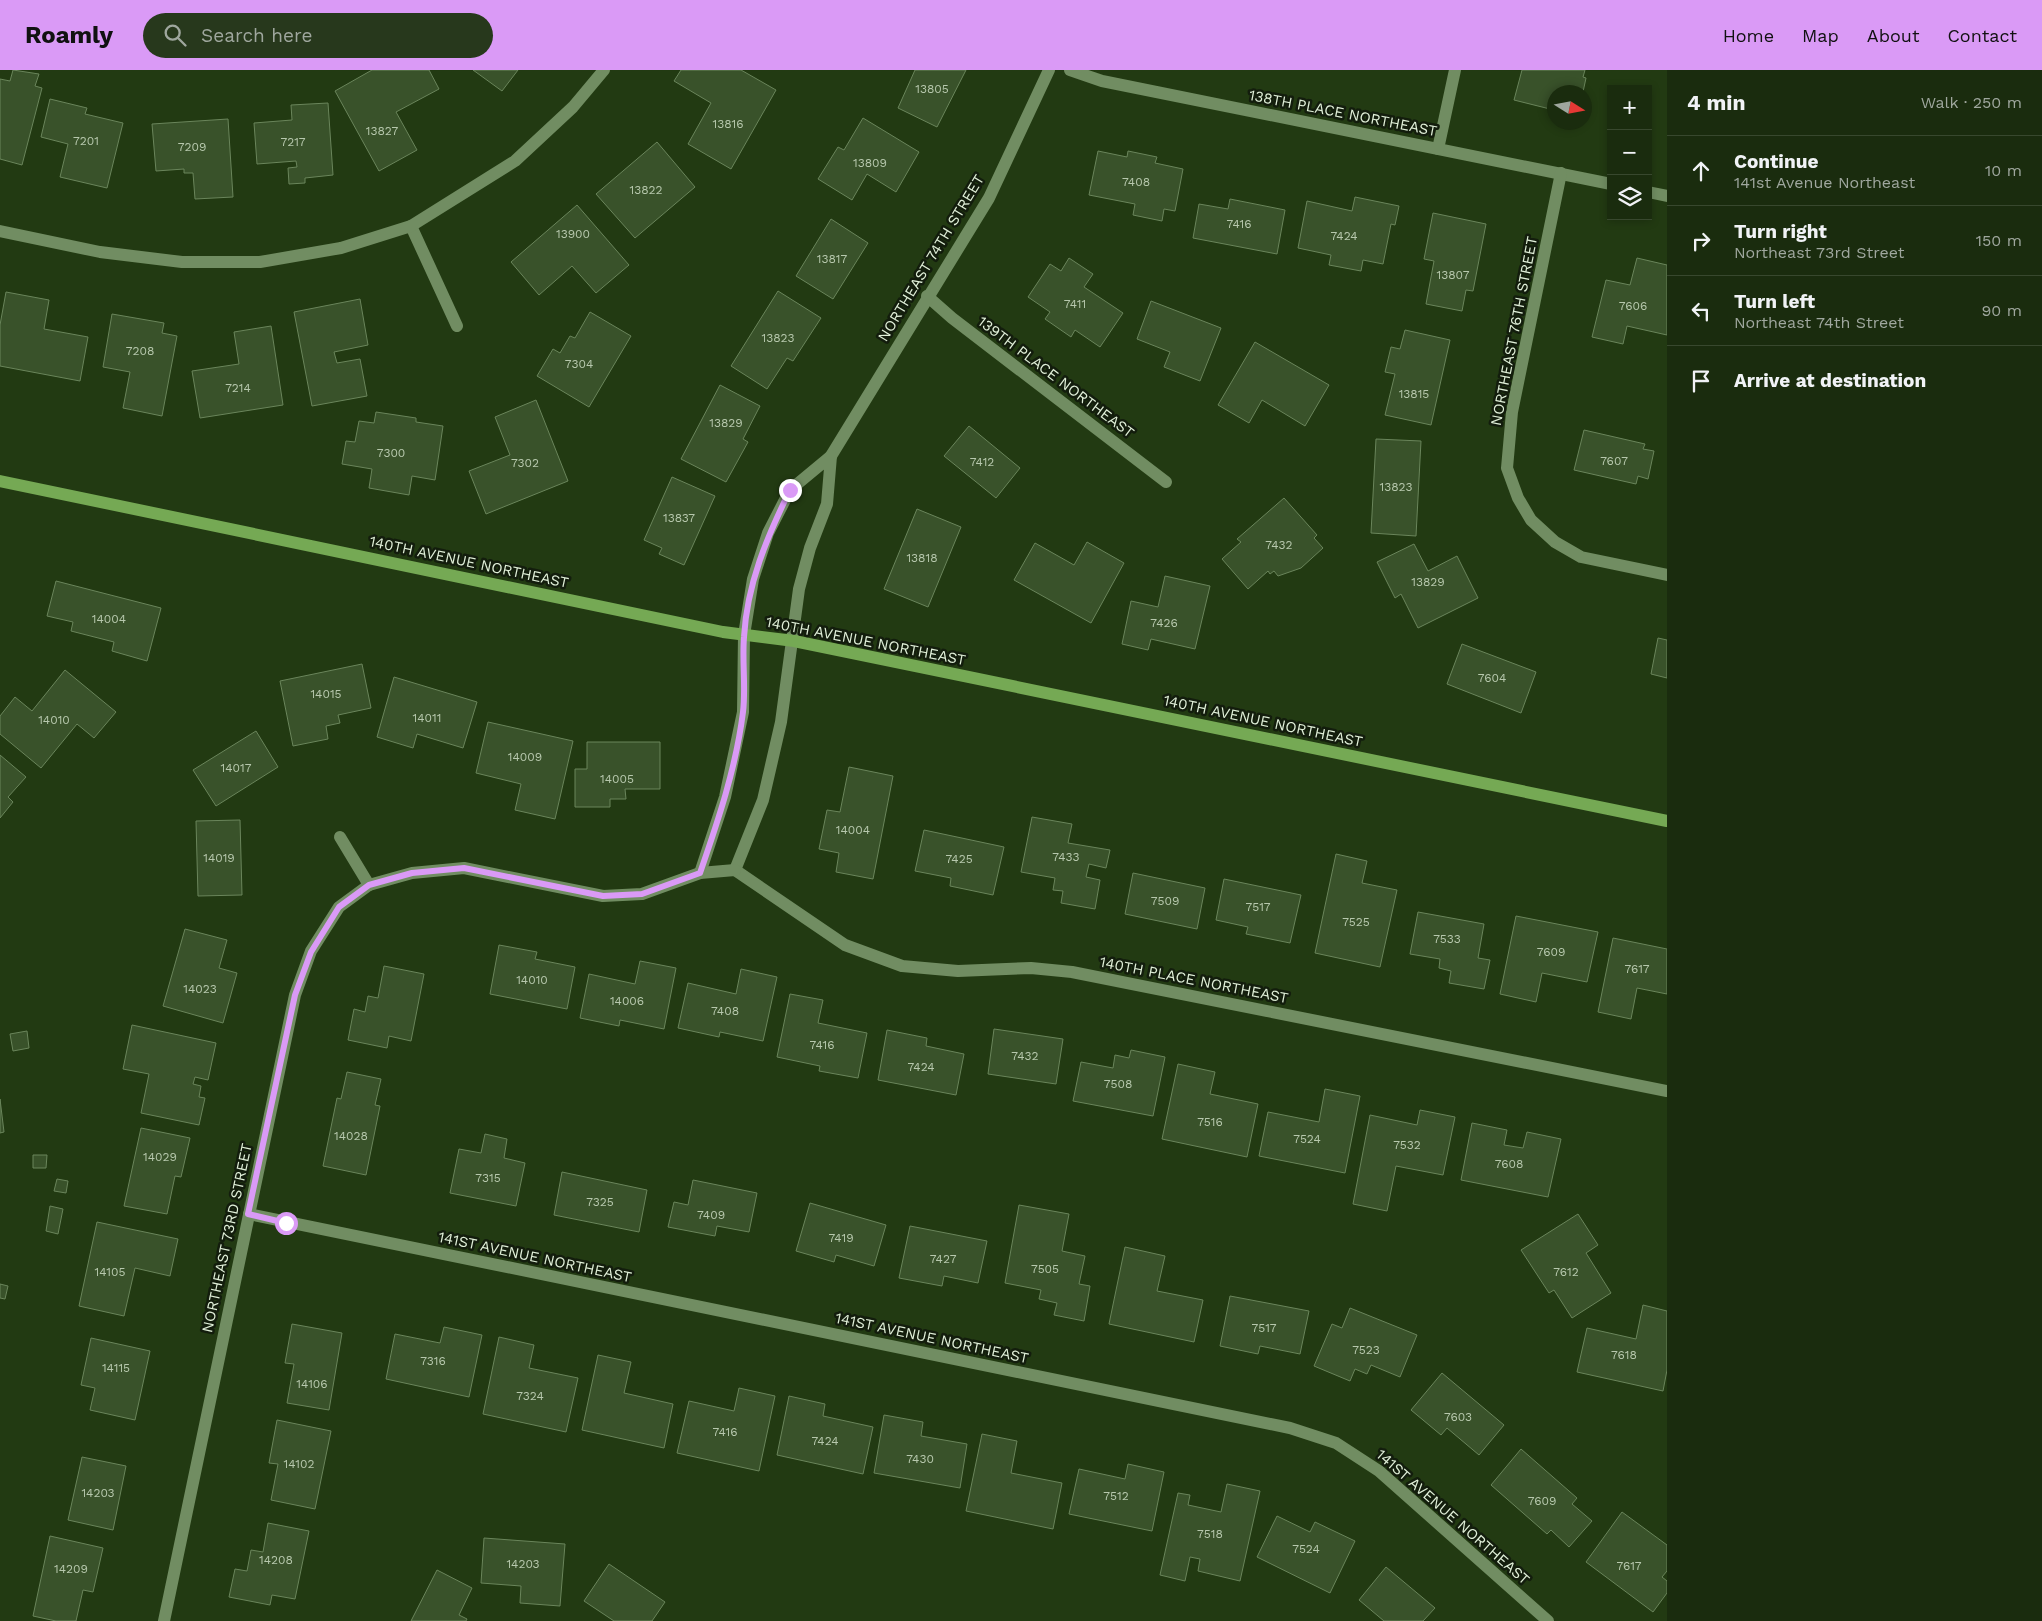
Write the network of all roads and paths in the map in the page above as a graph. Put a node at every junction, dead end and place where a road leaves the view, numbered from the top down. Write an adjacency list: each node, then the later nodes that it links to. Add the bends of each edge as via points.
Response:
1 (604, 70): 10 (street, via 573,107 515,161)
2 (1049, 70): 12 (street, NORTHEAST 74TH STREET, via 989,198)
3 (1070, 70): 5 (street, 138TH PLACE NORTHEAST, via 1102,81)
4 (1454, 70): 5 (street)
5 (1438, 149): 6 (street, 138TH PLACE NORTHEAST)
6 (1561, 173): 7 (street, 138TH PLACE NORTHEAST); 17 (street, NORTHEAST 76TH STREET, via 1512,412 1507,468 1518,498 1531,520 1555,542 1581,556)
7 (1607, 183)
8 (1652, 193): 9 (street)
9 (1667, 196)
10 (411, 226): 11 (street, via 341,248 251,262 182,262 100,252); 13 (street)
11 (0, 230)
12 (927, 296): 14 (street, NORTHEAST 74TH STREET); 16 (street, 139TH PLACE NORTHEAST)
13 (457, 326)
14 (831, 456): 18 (street, NORTHEAST 74TH STREET, via 790,490 768,533 752,579); 19 (street, NORTHEAST 74TH STREET, via 827,504 799,589)
15 (0, 480): 18 (main road, 140TH AVENUE NORTHEAST)
16 (1166, 482)
17 (1667, 574)
18 (744, 635): 19 (main road, 140TH AVENUE NORTHEAST); 23 (street, NORTHEAST 74TH STREET, via 743,712 725,797)
19 (794, 641): 20 (main road, 140TH AVENUE NORTHEAST); 22 (street, NORTHEAST 74TH STREET, via 781,722 763,800)
20 (1667, 821)
21 (340, 837): 24 (street)
22 (735, 870): 23 (street, NORTHEAST 73RD STREET); 25 (street, 140TH PLACE NORTHEAST, via 845,945 902,966 958,970 1031,968 1072,972)
23 (700, 873): 24 (street, NORTHEAST 73RD STREET, via 642,894 603,896 464,868 412,873)
24 (369, 885): 26 (street, NORTHEAST 73RD STREET, via 339,907 311,952 295,995)
25 (1667, 1091)
26 (248, 1214): 27 (street, NORTHEAST 73RD STREET); 28 (street, 141ST AVENUE NORTHEAST, via 1290,1428 1336,1442 1379,1470)
27 (164, 1621)
28 (1548, 1621)

